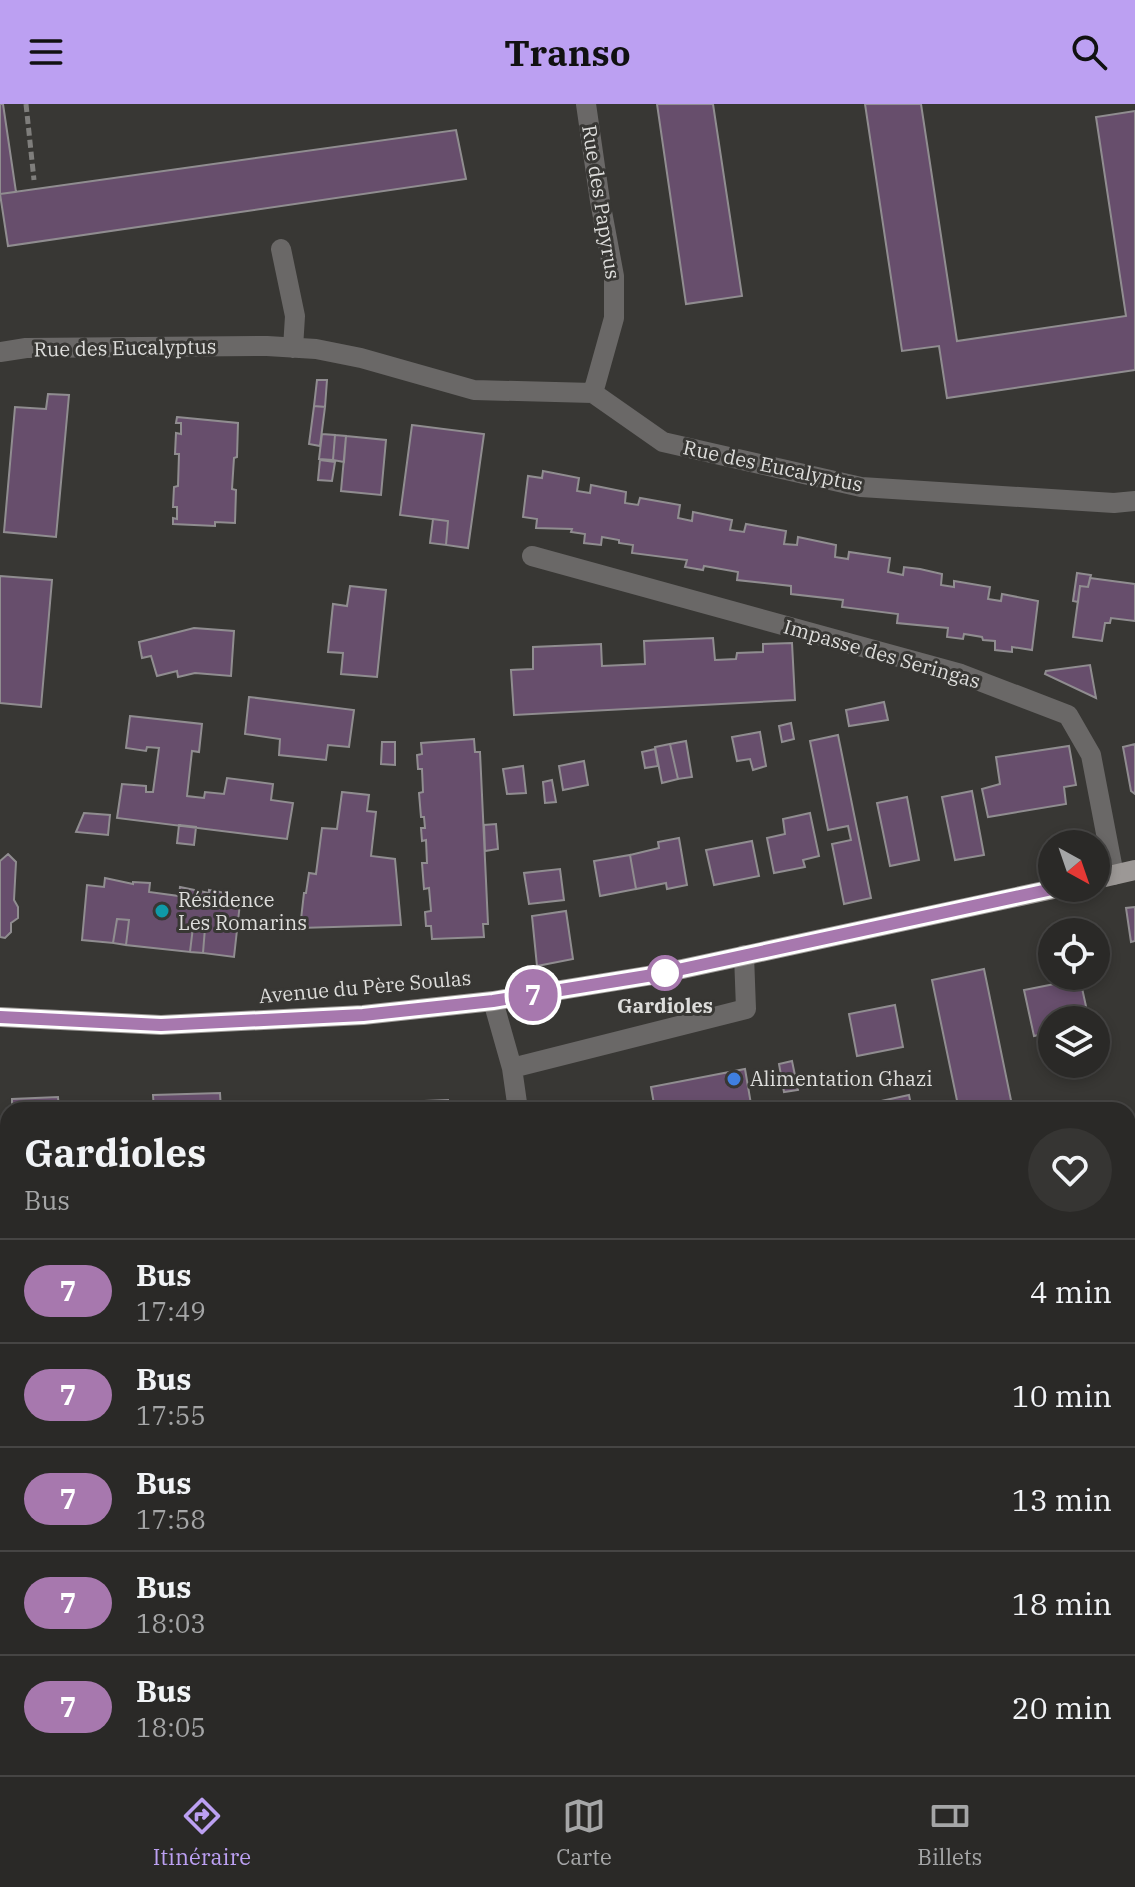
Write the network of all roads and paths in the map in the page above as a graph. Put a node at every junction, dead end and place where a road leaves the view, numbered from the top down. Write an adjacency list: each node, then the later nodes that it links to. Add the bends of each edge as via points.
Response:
1 (26, 104): 3 (path)
2 (586, 104): 7 (street, Rue des Papyrus, via 614,276 614,318)
3 (34, 180)
4 (281, 249): 5 (street, via 295,316)
5 (293, 348): 6 (street, Rue des Eucalyptus); 7 (street, Rue des Eucalyptus, via 361,358 474,390)
6 (0, 352)
7 (593, 393): 8 (street, Rue des Eucalyptus, via 663,442 861,487)
8 (1135, 501)
9 (532, 556): 10 (street, Impasse des Seringas, via 961,674 1068,715 1091,755)
10 (1100, 830)
11 (1135, 870): 12 (main road)
12 (1110, 876)
13 (1038, 892): 14 (main road, Avenue du Père Soulas)
14 (744, 955): 15 (main road, Avenue du Père Soulas); 17 (street, via 746,1009)
15 (493, 1001): 16 (main road, Avenue du Père Soulas, via 363,1015 161,1025); 17 (street)
16 (0, 1017)
17 (512, 1068): 18 (street)
18 (517, 1102)

